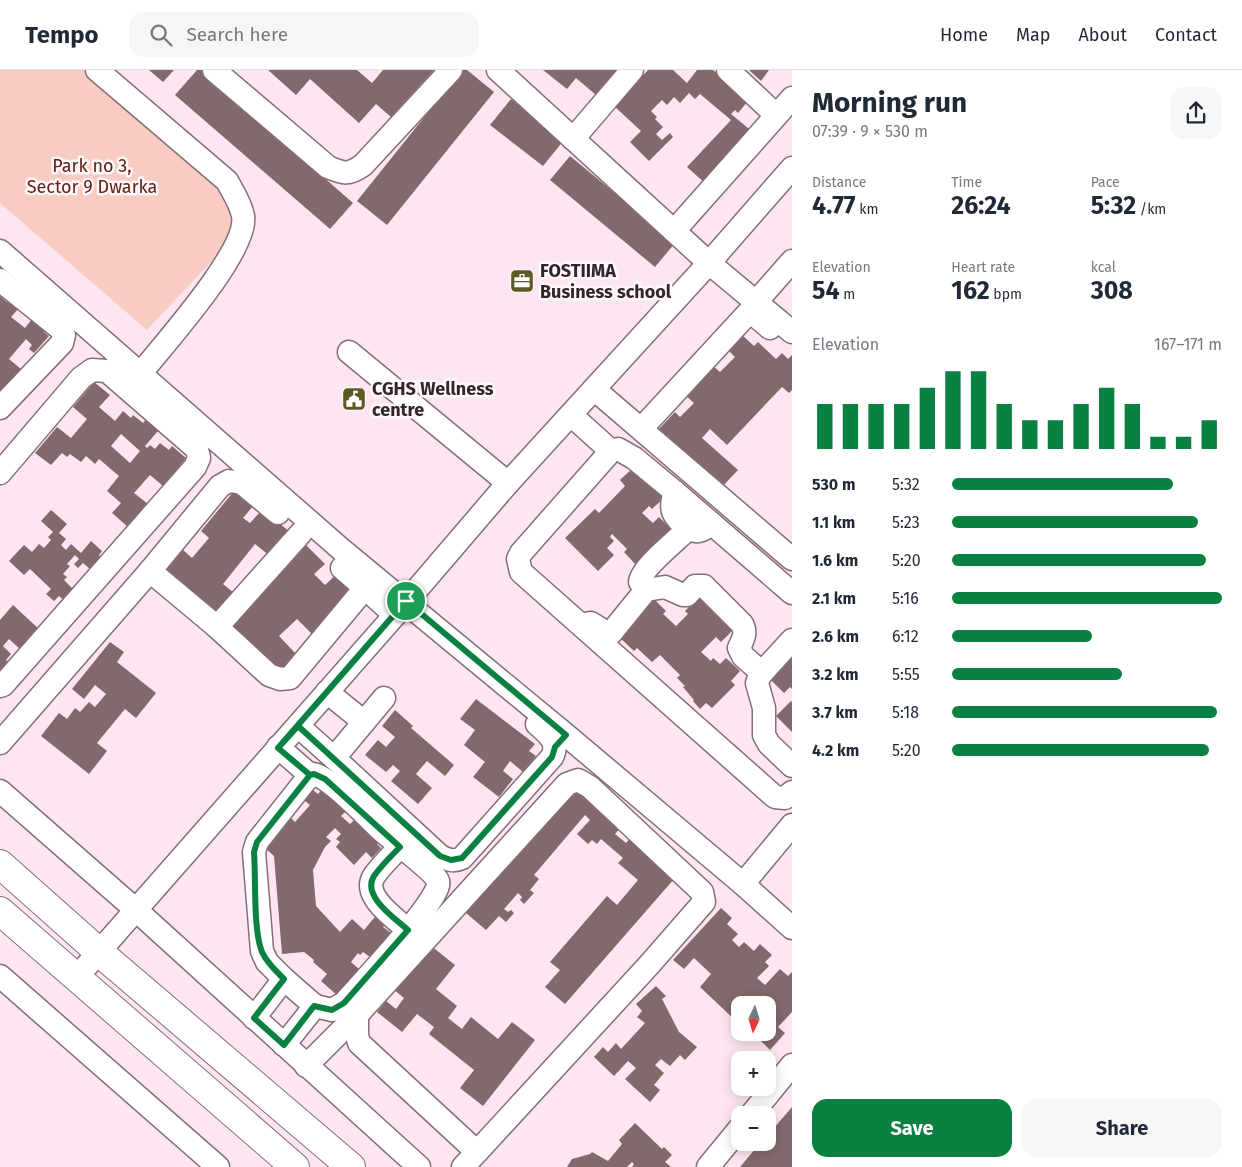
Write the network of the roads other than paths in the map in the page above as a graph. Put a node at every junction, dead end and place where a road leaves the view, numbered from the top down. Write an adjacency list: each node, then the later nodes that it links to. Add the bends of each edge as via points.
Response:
1 (97, 70): 21 (street, via 227,181 244,218 238,243 223,269)
2 (214, 70): 3 (street, via 328,168 352,173)
3 (450, 70)
4 (498, 70): 9 (street)
5 (632, 70): 9 (street)
6 (728, 70): 8 (street)
7 (792, 98): 8 (street)
8 (776, 115): 11 (street)
9 (573, 139): 11 (street)
10 (792, 168): 14 (street)
11 (674, 231): 14 (street)
12 (0, 251): 16 (street)
13 (792, 261): 17 (street)
14 (709, 263): 17 (street); 22 (street)
15 (0, 280): 16 (street)
16 (28, 288): 21 (street); 23 (street, via 64,336)
17 (756, 302): 18 (street)
18 (792, 332)
19 (792, 347): 25 (street, via 750,311)
20 (349, 352): 28 (street)
21 (141, 373): 38 (street, via 342,550)
22 (594, 389): 24 (street); 25 (street)
23 (0, 408)
24 (571, 415): 26 (street); 28 (street)
25 (642, 428): 33 (street)
26 (611, 451): 29 (street, via 626,452); 40 (street, via 518,559 521,572)
27 (0, 473): 44 (street, via 92,370 107,371 197,448 199,458 196,467)
28 (508, 483): 38 (street)
29 (675, 492): 30 (street); 31 (street, via 671,509)
30 (711, 523): 31 (street, via 699,532); 37 (street)
31 (688, 529): 36 (street, via 643,573 640,582)
32 (301, 533): 34 (street, via 242,484 229,480 220,486); 35 (street); 39 (street)
33 (792, 559)
34 (150, 571): 39 (street); 50 (street)
35 (365, 588): 38 (street); 39 (street, via 290,678 269,675)
36 (646, 590): 40 (street, via 611,633 591,622); 42 (street, via 665,587 687,595 695,586 704,586 742,624 745,636 739,648)
37 (792, 593)
38 (400, 608): 45 (street); 49 (street)
39 (217, 627)
40 (584, 628): 56 (street, via 775,797 785,798)
41 (792, 640): 42 (street)
42 (762, 673): 53 (street, via 757,683 764,708 764,735)
43 (493, 685): 49 (street, via 551,737)
44 (0, 686)
45 (327, 692): 47 (street); 48 (street)
46 (384, 698): 47 (street)
47 (364, 722): 52 (street)
48 (298, 726): 51 (street); 52 (street)
49 (561, 741): 52 (street, via 552,757 457,860 440,856); 60 (street)
50 (0, 744)
51 (278, 748): 54 (street); 61 (street)
52 (334, 758)
53 (792, 766)
54 (310, 775): 58 (street, via 325,779); 68 (street, via 257,842 254,852 262,951)
55 (0, 791): 61 (street)
56 (792, 792)
57 (792, 825): 60 (street)
58 (400, 847): 64 (street, via 373,878 371,889 376,902); 64 (street, via 439,882 436,895)
59 (0, 864): 65 (main road)
60 (743, 884): 63 (street)
61 (136, 910): 65 (street); 71 (street)
62 (0, 911): 67 (main road)
63 (792, 928)
64 (408, 930): 69 (street, via 344,1003 332,1010)
65 (99, 952): 67 (street); 80 (main road)
66 (0, 976): 78 (street)
67 (76, 978): 79 (main road)
68 (284, 979): 69 (street); 71 (street)
69 (314, 1006): 72 (street)
70 (357, 1015): 73 (street); 77 (street, via 359,1043); 77 (street, via 572,781 583,782 590,787 702,892 704,902 698,911)
71 (254, 1018): 72 (street)
72 (284, 1045): 73 (street)
73 (306, 1066): 81 (street)
74 (792, 1066): 75 (street)
75 (759, 1106)
76 (731, 1139): 82 (street)
77 (470, 1159)
78 (218, 1167)
79 (295, 1167)
80 (351, 1167)
81 (419, 1167)
82 (708, 1167)

